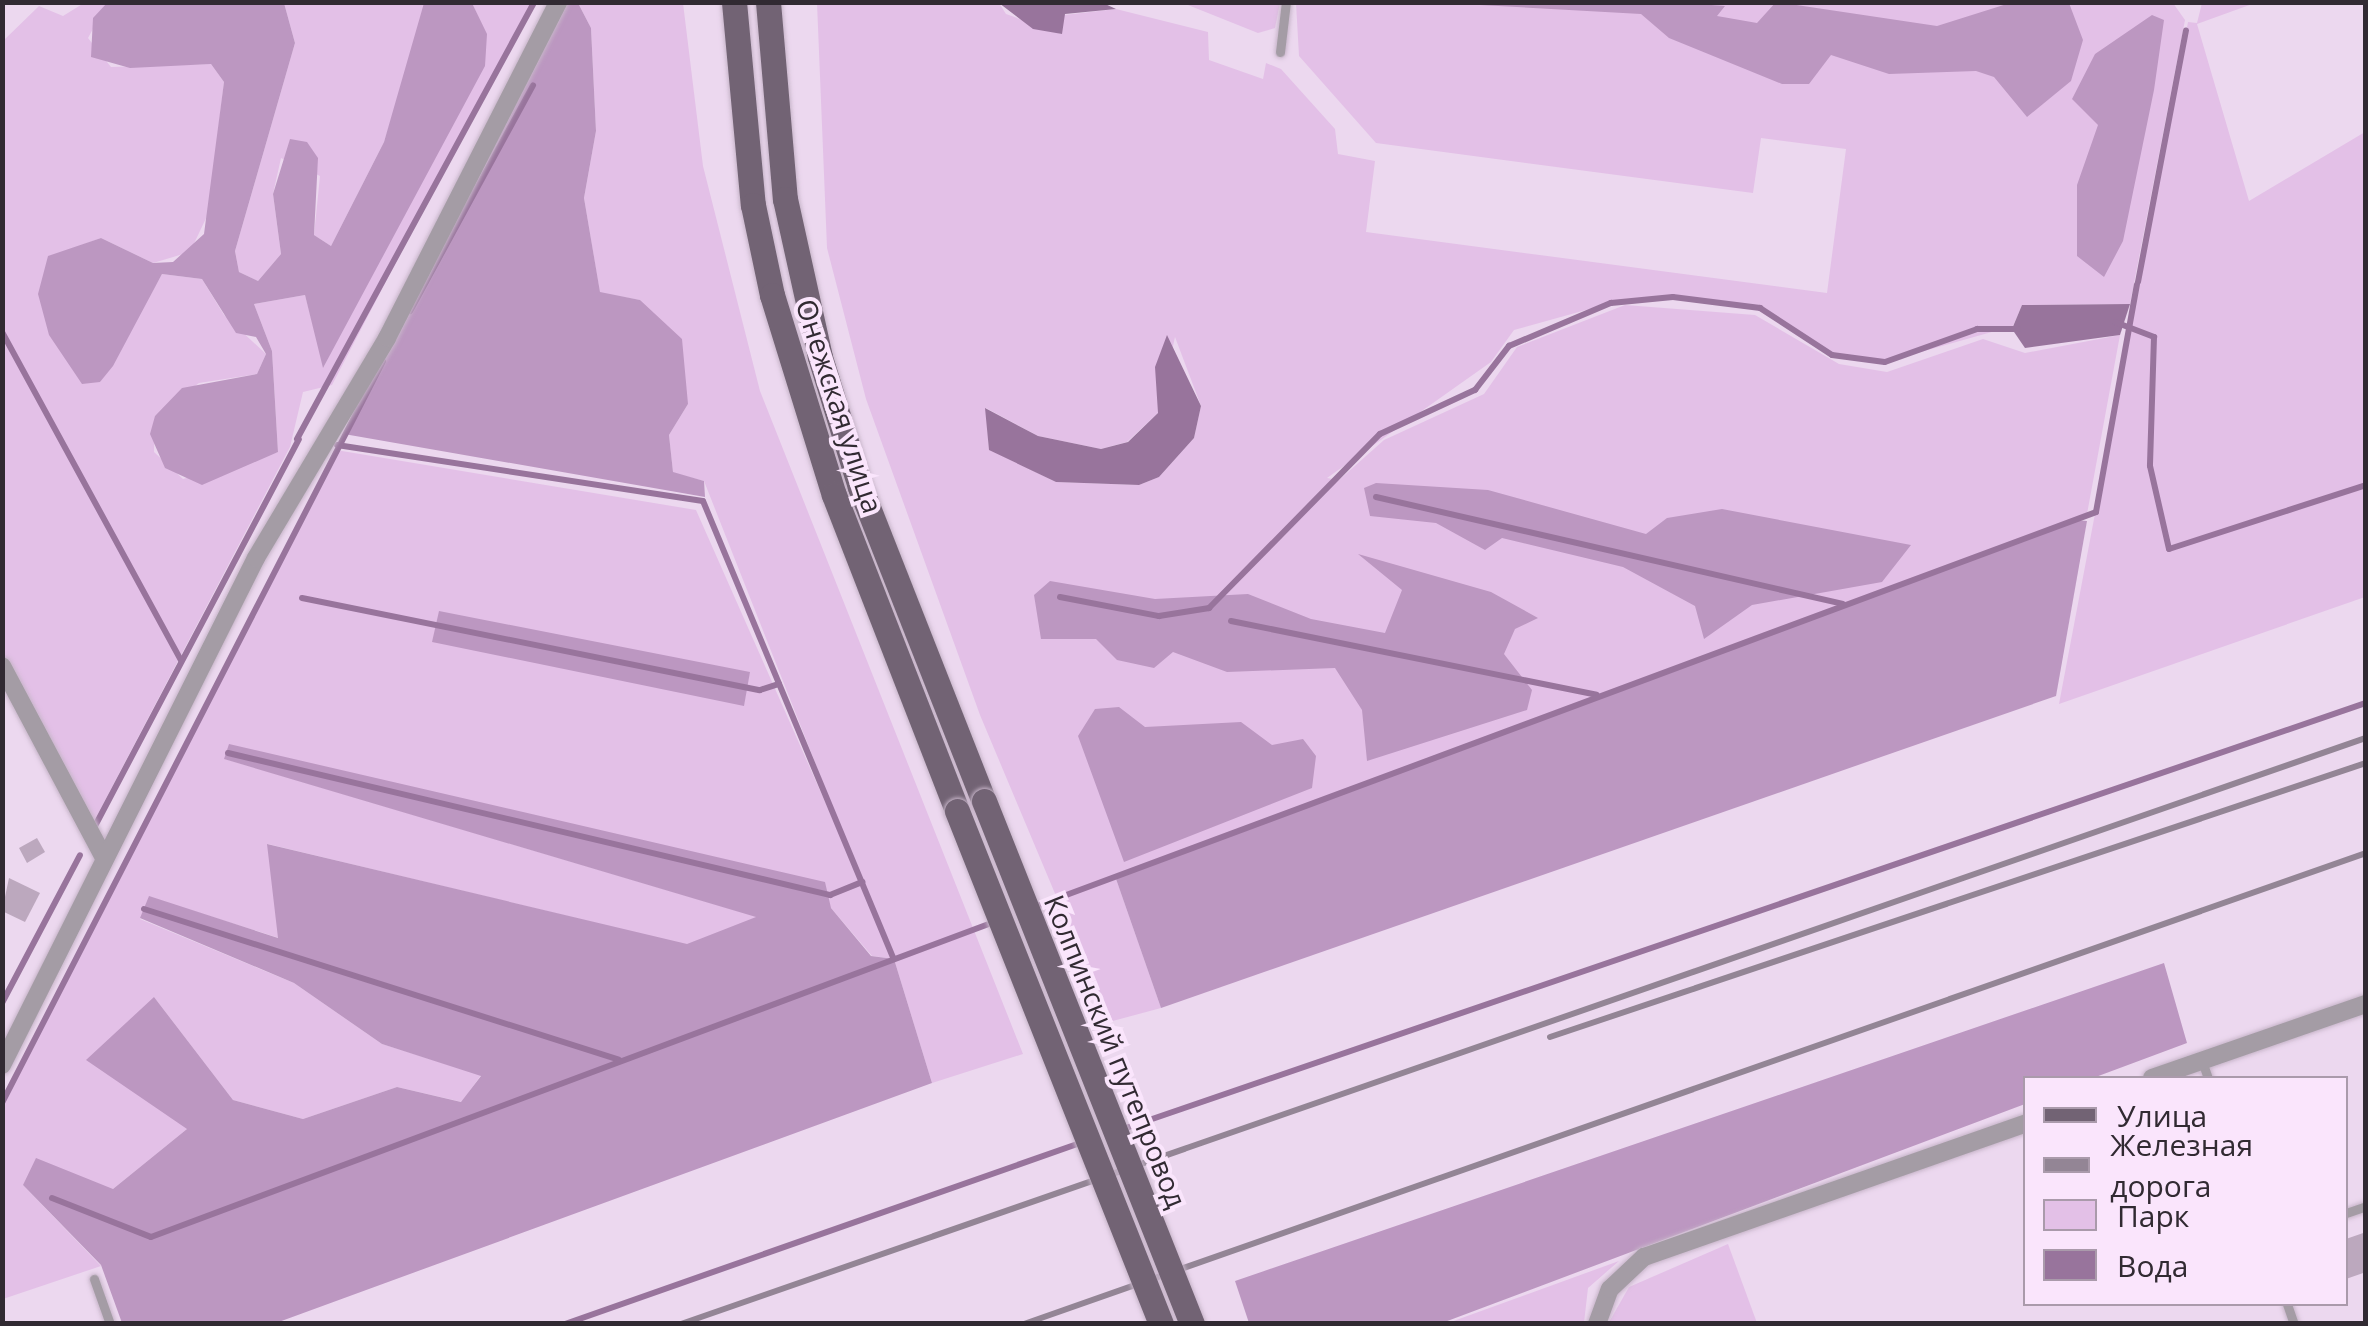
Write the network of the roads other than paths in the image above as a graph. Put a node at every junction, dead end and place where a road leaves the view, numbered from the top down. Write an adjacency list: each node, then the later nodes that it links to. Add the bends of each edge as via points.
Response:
1 (558, 2): 9 (street, via 470,184 256,558)
2 (734, 2): 8 (main road, Онежская улица, via 753,205 772,296 834,495)
3 (768, 2): 7 (main road, Онежская улица, via 784,199 820,357 860,487)
4 (1286, 2): 5 (lane)
5 (1280, 52)
6 (2, 666): 9 (street)
7 (984, 800): 18 (main road, Колпинский путепровод, bridge)
8 (957, 810): 17 (main road, Колпинский путепровод, bridge)
9 (104, 858): 11 (street)
10 (2366, 1004): 12 (street)
11 (2, 1065)
12 (2205, 1070): 13 (street)
13 (2165, 1076)
14 (2023, 1124): 19 (street, via 1644,1257 1610,1289)
15 (94, 1279): 16 (lane)
16 (110, 1324)
17 (1161, 1324)
18 (1192, 1324)
19 (1597, 1324)

